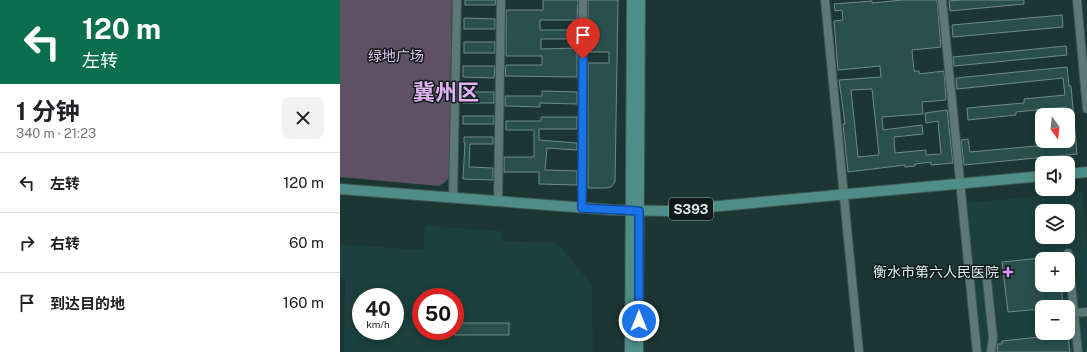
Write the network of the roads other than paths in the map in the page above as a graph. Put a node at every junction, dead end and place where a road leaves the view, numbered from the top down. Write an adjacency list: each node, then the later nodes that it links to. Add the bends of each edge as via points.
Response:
1 (457, 0): 16 (street)
2 (501, 0): 17 (street)
3 (583, 0): 18 (street)
4 (632, 0): 19 (main road)
5 (640, 0): 19 (main road)
6 (825, 0): 15 (street)
7 (942, 0): 13 (street)
8 (1077, 0): 9 (street)
9 (1087, 109)
10 (1087, 172): 11 (main road)
11 (1075, 173)
12 (1035, 177): 13 (main road, S393)
13 (960, 184): 15 (main road, S393); 27 (street)
14 (340, 189): 16 (main road, S393)
15 (844, 194): 19 (main road, S393, via 666,211); 26 (street)
16 (453, 198): 17 (main road, S393)
17 (498, 202): 18 (main road, S393)
18 (582, 208): 19 (main road, S393)
19 (635, 211): 24 (main road); 25 (main road)
20 (986, 271): 28 (street, via 993,338)
21 (1087, 312): 22 (street)
22 (1075, 313)
23 (1075, 323): 29 (street)
24 (630, 352)
25 (638, 352)
26 (859, 352)
27 (977, 352)
28 (991, 352)
29 (1078, 352)

